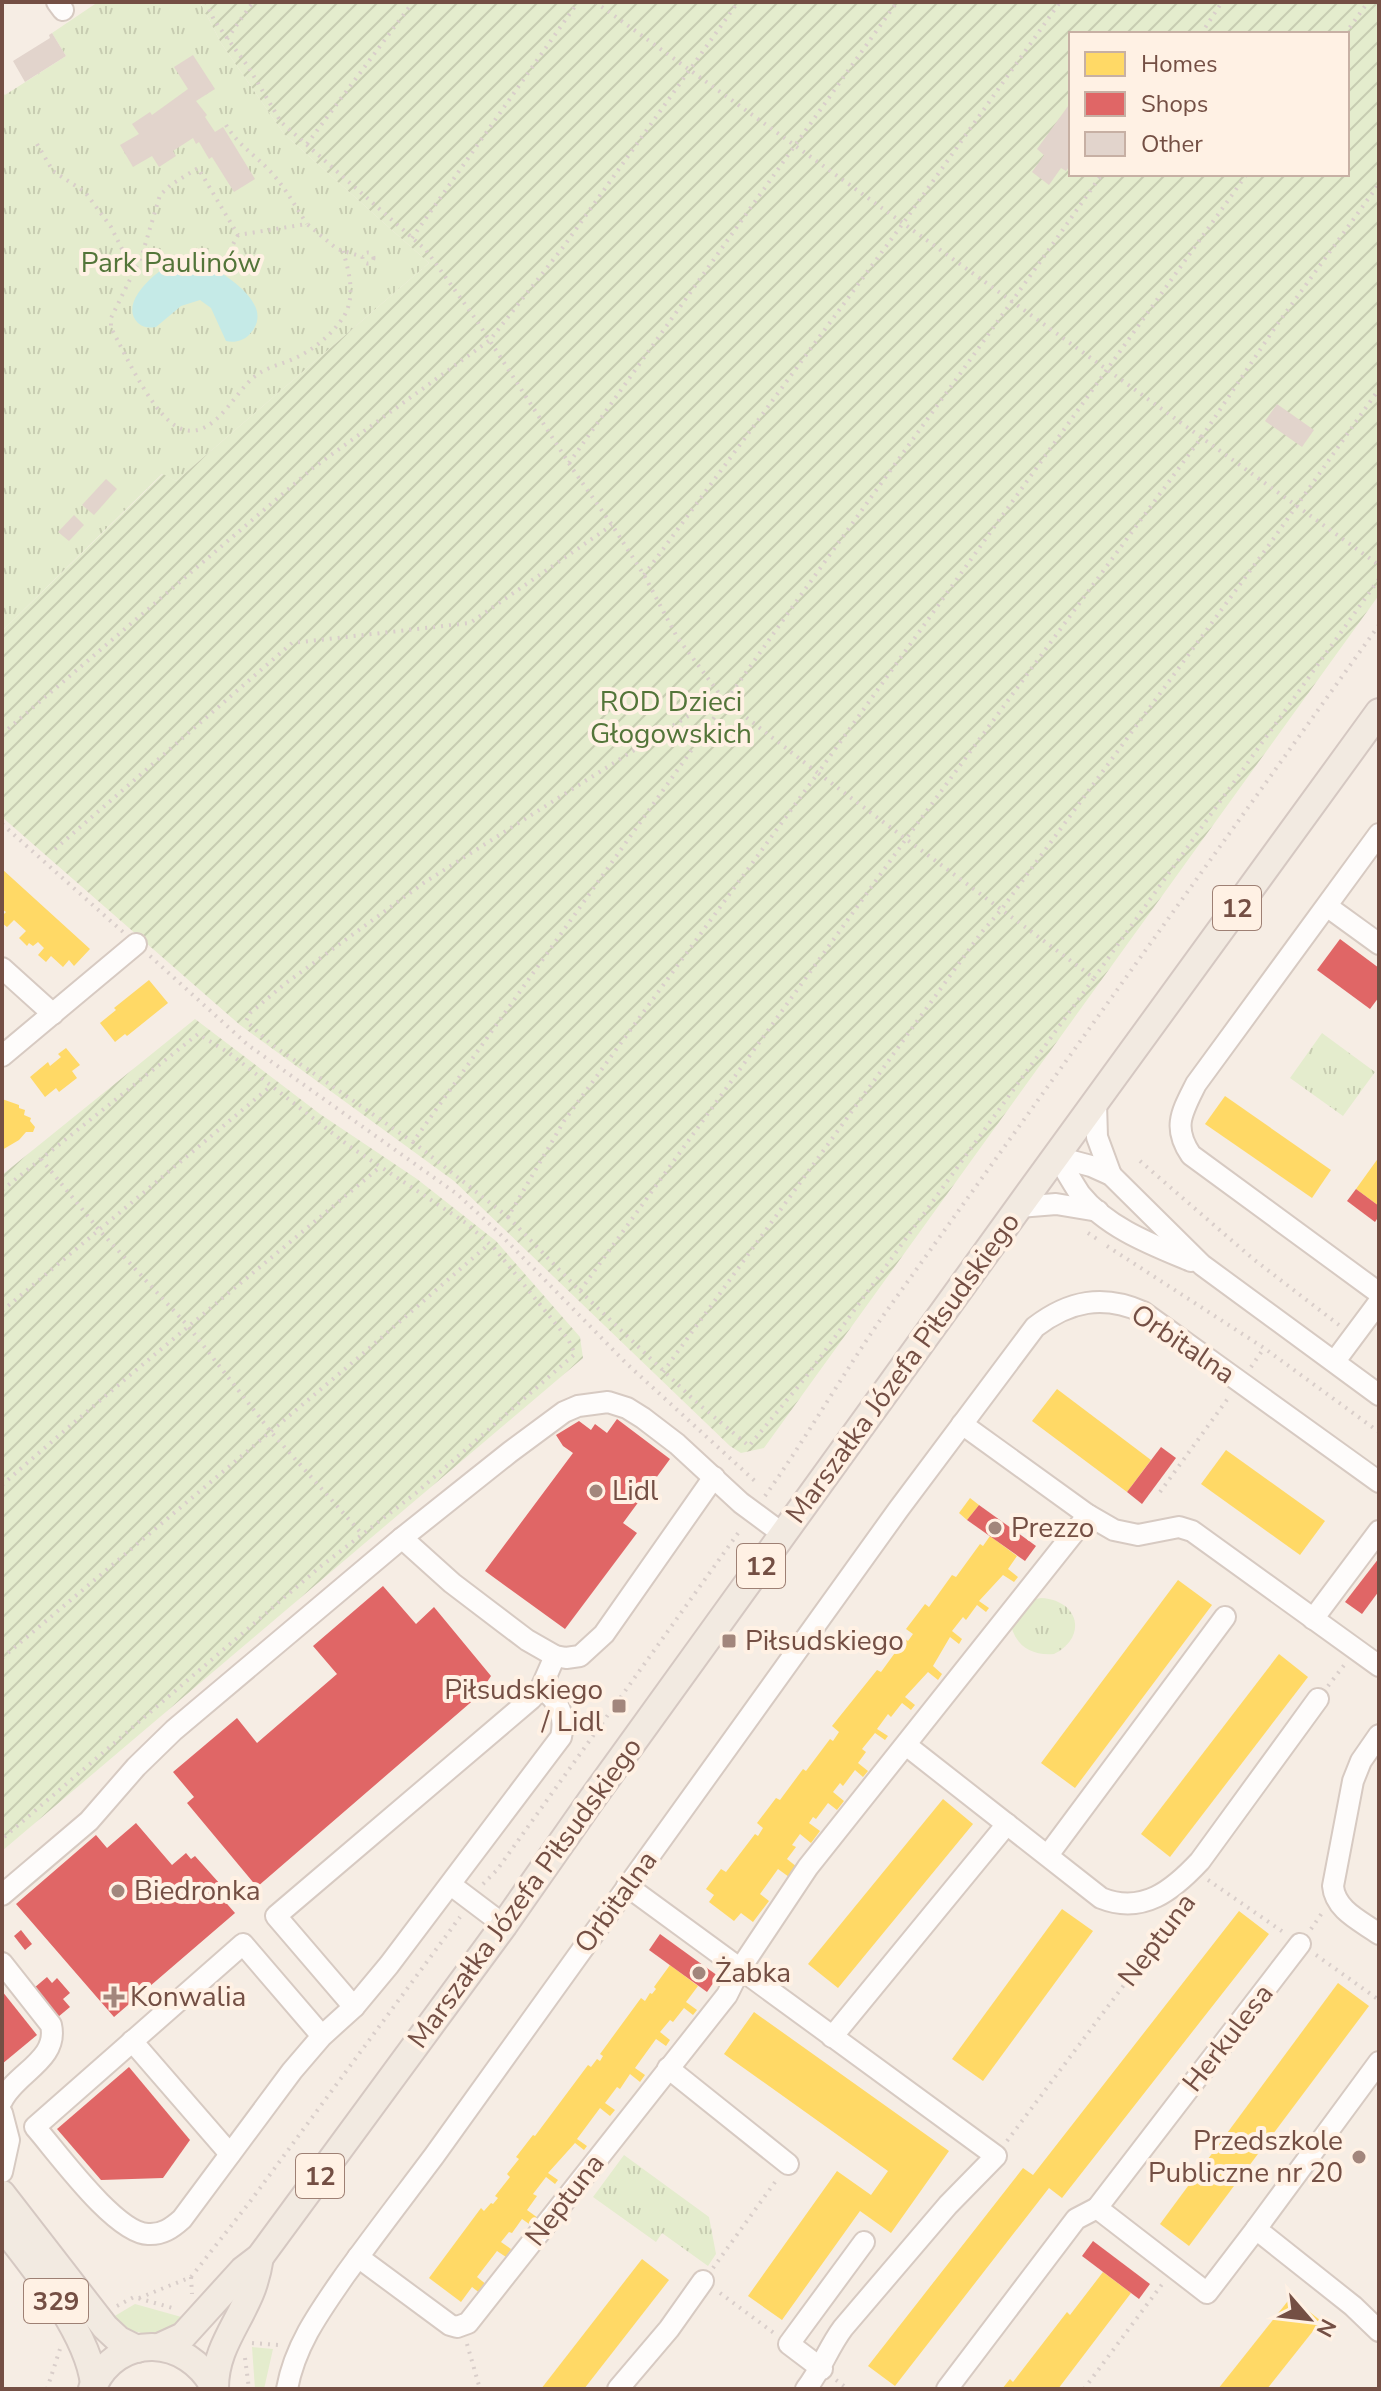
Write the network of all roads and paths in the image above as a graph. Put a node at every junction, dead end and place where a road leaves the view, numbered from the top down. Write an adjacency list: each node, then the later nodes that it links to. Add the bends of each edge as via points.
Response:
1 (206, 2): 13 (path)
2 (253, 2): 13 (path)
3 (413, 2): 17 (path)
4 (578, 2): 25 (path)
5 (595, 2): 14 (path)
6 (738, 2): 14 (path)
7 (897, 2): 18 (path)
8 (1060, 2): 22 (path)
9 (1222, 2): 11 (path)
10 (1368, 2): 12 (path)
11 (1202, 32)
12 (1346, 32)
13 (227, 39): 17 (path, via 281,122)
14 (690, 71): 18 (path); 31 (path)
15 (226, 125): 23 (path, via 282,185)
16 (37, 144): 29 (path, via 53,171 85,192 111,227)
17 (307, 144): 25 (path)
18 (793, 146): 22 (path); 35 (path)
19 (1101, 176): 30 (path)
20 (1246, 176): 32 (path)
21 (1379, 184): 34 (path)
22 (904, 222): 30 (path); 39 (path)
23 (307, 224): 24 (path); 26 (path)
24 (238, 235): 28 (path); 29 (path, via 198,168 160,195)
25 (412, 238): 31 (path)
26 (343, 251): 27 (path); 29 (path, via 350,293 338,325 303,354 253,378 212,422 191,430 168,421 111,328)
27 (363, 257)
28 (222, 265)
29 (130, 278)
30 (1010, 301): 32 (path); 42 (path)
31 (490, 340): 35 (path); 44 (path, via 313,468)
32 (1108, 368): 34 (path); 45 (path)
33 (1379, 389): 36 (path)
34 (1201, 438): 36 (path); 48 (path)
35 (569, 463): 37 (path)
36 (1295, 505): 38 (path); 52 (path)
37 (612, 525): 39 (path); 49 (path, via 470,623 292,643)
38 (1379, 565)
39 (644, 575): 42 (path, via 677,637)
40 (1379, 579): 56 (path)
41 (1379, 625): 94 (path, via 883,1316)
42 (725, 701): 45 (path); 61 (path); 61 (path, via 701,708 425,882 250,1013 246,1021 271,1044)
43 (1379, 712): 60 (main road, Marszałka Józefa Piłsudskiego / 12)
44 (2, 734)
45 (818, 773): 48 (path); 70 (path, via 564,1121)
46 (2, 824): 53 (path)
47 (1379, 834): 50 (street)
48 (906, 839): 52 (path); 75 (path)
49 (55, 849)
50 (1371, 862): 51 (street)
51 (1328, 907): 54 (street); 76 (street, via 1196,1084 1179,1128 1191,1155)
52 (1001, 910): 56 (path); 83 (path)
53 (136, 944): 57 (street); 90 (path, via 248,1045 457,1194 617,1355)
54 (1379, 944)
55 (2, 968): 57 (street)
56 (1094, 978): 83 (path, via 806,1377 749,1446)
57 (53, 1014): 58 (street)
58 (2, 1056)
59 (271, 1086): 63 (path, via 198,1034); 65 (path); 71 (path)
60 (1096, 1103): 62 (main road, Marszałka Józefa Piłsudskiego / 12); 66 (street, via 1097,1137)
61 (413, 1142): 70 (path)
62 (1057, 1157): 66 (street); 68 (main road, Marszałka Józefa Piłsudskiego / 12); 69 (street)
63 (41, 1159): 67 (path); 71 (path)
64 (1140, 1161): 80 (path)
65 (380, 1167): 73 (path); 79 (path)
66 (1111, 1175): 74 (street)
67 (2, 1190)
68 (1019, 1207): 69 (street, via 1056,1204); 97 (main road, Marszałka Józefa Piłsudskiego / 12)
69 (1098, 1211): 74 (street, via 1142,1240)
70 (508, 1217): 75 (path)
71 (100, 1231): 78 (path); 79 (path)
72 (1088, 1233): 81 (path)
73 (489, 1244): 87 (path); 98 (path, via 575,1354)
74 (1202, 1265): 82 (street)
75 (580, 1291): 83 (path)
76 (1379, 1293)
77 (1379, 1302): 80 (street)
78 (2, 1311)
79 (188, 1326): 87 (path); 92 (path)
80 (1353, 1336): 82 (street)
81 (1264, 1348): 84 (path); 88 (path)
82 (1335, 1361): 85 (street)
83 (663, 1372)
84 (1240, 1382): 86 (street, Orbitalna, via 1143,1312 1125,1304 1083,1303 1055,1312 1035,1327); 91 (street, Orbitalna); 93 (path)
85 (1379, 1395)
86 (962, 1424): 95 (street); 114 (street, Orbitalna)
87 (271, 1432): 98 (path); 104 (path)
88 (1379, 1432)
89 (714, 1477): 94 (street); 99 (street, via 643,1418 627,1408 595,1402 564,1412); 102 (street, via 593,1646 580,1656)
90 (756, 1482)
91 (1379, 1482)
92 (2, 1485)
93 (1160, 1492)
94 (753, 1512): 97 (street); 116 (path, via 497,1870)
95 (1088, 1515): 101 (street, via 1127,1535 1179,1527 1192,1531); 108 (street, Neptuna)
96 (1379, 1531): 101 (street)
97 (783, 1534): 119 (main road, Marszałka Józefa Piłsudskiego / 12)
98 (362, 1535): 110 (path)
99 (402, 1538): 102 (street, via 452,1583); 115 (street, via 174,1730 89,1821)
100 (1225, 1617): 111 (street)
101 (1313, 1619): 103 (street)
102 (555, 1656): 105 (street)
103 (1371, 1656): 106 (path)
104 (2, 1658)
105 (541, 1688): 113 (street, via 559,1705 561,1737); 125 (street, via 276,1916)
106 (1318, 1699): 112 (street)
107 (1379, 1735): 117 (street, via 1353,1781)
108 (906, 1745): 109 (street); 123 (street, Neptuna, via 808,1867)
109 (1007, 1824): 111 (street); 127 (street)
110 (2, 1839)
111 (1048, 1855): 112 (street, via 1113,1902 1167,1893)
112 (1193, 1869): 121 (path)
113 (451, 1885): 116 (street); 125 (street)
114 (627, 1886): 123 (street); 144 (street, Orbitalna)
115 (2, 1895)
116 (473, 1895): 119 (street); 147 (path, via 450,1933 191,2277)
117 (1334, 1896): 120 (street); 121 (path)
118 (1189, 1897): 136 (path, Neptuna)
119 (504, 1925): 143 (main road, Marszałka Józefa Piłsudskiego / 12)
120 (1379, 1934)
121 (1300, 1944): 124 (path); 139 (street, Herkulesa)
122 (2, 1963): 131 (street, via 51,2025 54,2037 50,2049)
123 (740, 1969): 127 (street); 130 (street, Neptuna, via 727,1995)
124 (1379, 2000)
125 (354, 2007): 126 (street)
126 (322, 2036): 128 (street, via 243,1944); 135 (street)
127 (832, 2037): 136 (street)
128 (132, 2041): 133 (street); 135 (street)
129 (1379, 2062): 141 (street)
130 (668, 2068): 137 (street); 148 (street, Neptuna)
131 (2, 2101)
132 (2, 2113): 134 (street)
133 (35, 2127): 134 (street); 135 (street, via 113,2216 148,2234 163,2232 182,2219)
134 (9, 2140): 138 (street)
135 (230, 2154)
136 (996, 2156): 153 (street, via 843,2328)
137 (788, 2164): 146 (path)
138 (2, 2187): 152 (main road, 329, via 105,2327 119,2340)
139 (1097, 2208): 145 (street); 161 (street, Herkulesa, via 1076,2219)
140 (2, 2226): 154 (main road, 329, via 77,2334)
141 (1256, 2229): 145 (street, via 1207,2293); 149 (street)
142 (864, 2242): 151 (street)
143 (260, 2257): 152 (main road, Marszałka Józefa Piłsudskiego / 12, via 183,2336); 155 (main road, Marszałka Józefa Piłsudskiego / 12, via 250,2294 222,2347)
144 (358, 2257): 148 (street, via 442,2320); 157 (street, Orbitalna, via 310,2325)
145 (1174, 2268): 162 (path)
146 (703, 2281): 151 (path); 159 (street)
147 (139, 2298)
148 (462, 2326): 158 (path)
149 (1379, 2331)
150 (244, 2343): 156 (path)
151 (789, 2344): 153 (street)
152 (148, 2348): 154 (main road, 12, via 112,2361); 155 (main road, 12, via 187,2356)
153 (822, 2369): 160 (street)
154 (93, 2386)
155 (215, 2389)
156 (249, 2389)
157 (287, 2389)
158 (480, 2389)
159 (618, 2389)
160 (806, 2389)
161 (947, 2389)
162 (1084, 2389)

